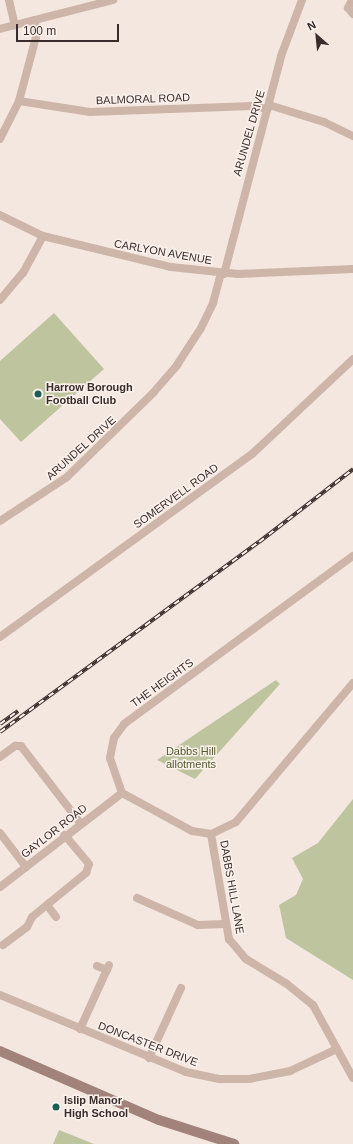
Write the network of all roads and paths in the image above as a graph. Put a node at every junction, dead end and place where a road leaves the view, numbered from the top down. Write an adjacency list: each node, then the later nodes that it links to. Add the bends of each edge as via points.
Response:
1 (9, 0): 7 (street)
2 (113, 0): 6 (street)
3 (302, 0): 10 (street, ARUNDEL DRIVE, via 286,42)
4 (352, 0): 5 (street, via 348,8)
5 (353, 14)
6 (35, 20): 7 (street); 9 (street, via 36,37)
7 (15, 25): 8 (street)
8 (0, 28)
9 (19, 101): 10 (street, BALMORAL ROAD, via 90,112); 12 (street)
10 (269, 107): 11 (street, BALMORAL ROAD, via 324,122); 16 (street, ARUNDEL DRIVE, via 242,197)
11 (353, 136)
12 (0, 139)
13 (0, 215): 14 (street, CARLYON AVENUE)
14 (43, 236): 16 (street, CARLYON AVENUE, via 171,267); 17 (street, via 20,278)
15 (353, 268): 16 (street, CARLYON AVENUE)
16 (223, 274): 19 (street, ARUNDEL DRIVE, via 201,328 165,380 103,446 67,478)
17 (0, 300)
18 (353, 359): 21 (street, SOMERVELL ROAD, via 241,462)
19 (0, 521)
20 (353, 556): 24 (street, THE HEIGHTS, via 124,724 114,738 110,758)
21 (0, 637)
22 (353, 683): 27 (street, DABBS HILL LANE, via 236,822)
23 (0, 757): 25 (street, via 15,746 21,746)
24 (122, 793): 25 (street, GAYLOR ROAD); 27 (street, via 192,831)
25 (81, 824): 28 (street, GAYLOR ROAD)
26 (0, 833): 29 (street)
27 (211, 834): 34 (street, DABBS HILL LANE)
28 (65, 835): 29 (street, GAYLOR ROAD); 32 (street, via 88,864 86,873)
29 (26, 867): 30 (street, GAYLOR ROAD)
30 (0, 887)
31 (137, 898): 34 (street, via 198,925)
32 (47, 905): 33 (street); 35 (street, via 32,917 26,927)
33 (56, 917)
34 (225, 924): 40 (street, DABBS HILL LANE, via 229,939 237,951 287,984 313,1006)
35 (3, 945)
36 (97, 966): 39 (street, via 108,968)
37 (181, 988): 42 (street)
38 (1, 998): 39 (street, DONCASTER DRIVE)
39 (80, 1029): 42 (street, DONCASTER DRIVE)
40 (337, 1049): 42 (street, DONCASTER DRIVE, via 290,1071 249,1079 220,1079 198,1075); 43 (street, DABBS HILL LANE)
41 (0, 1051): 44 (street, via 159,1120)
42 (149, 1058)
43 (353, 1078)
44 (234, 1144)

